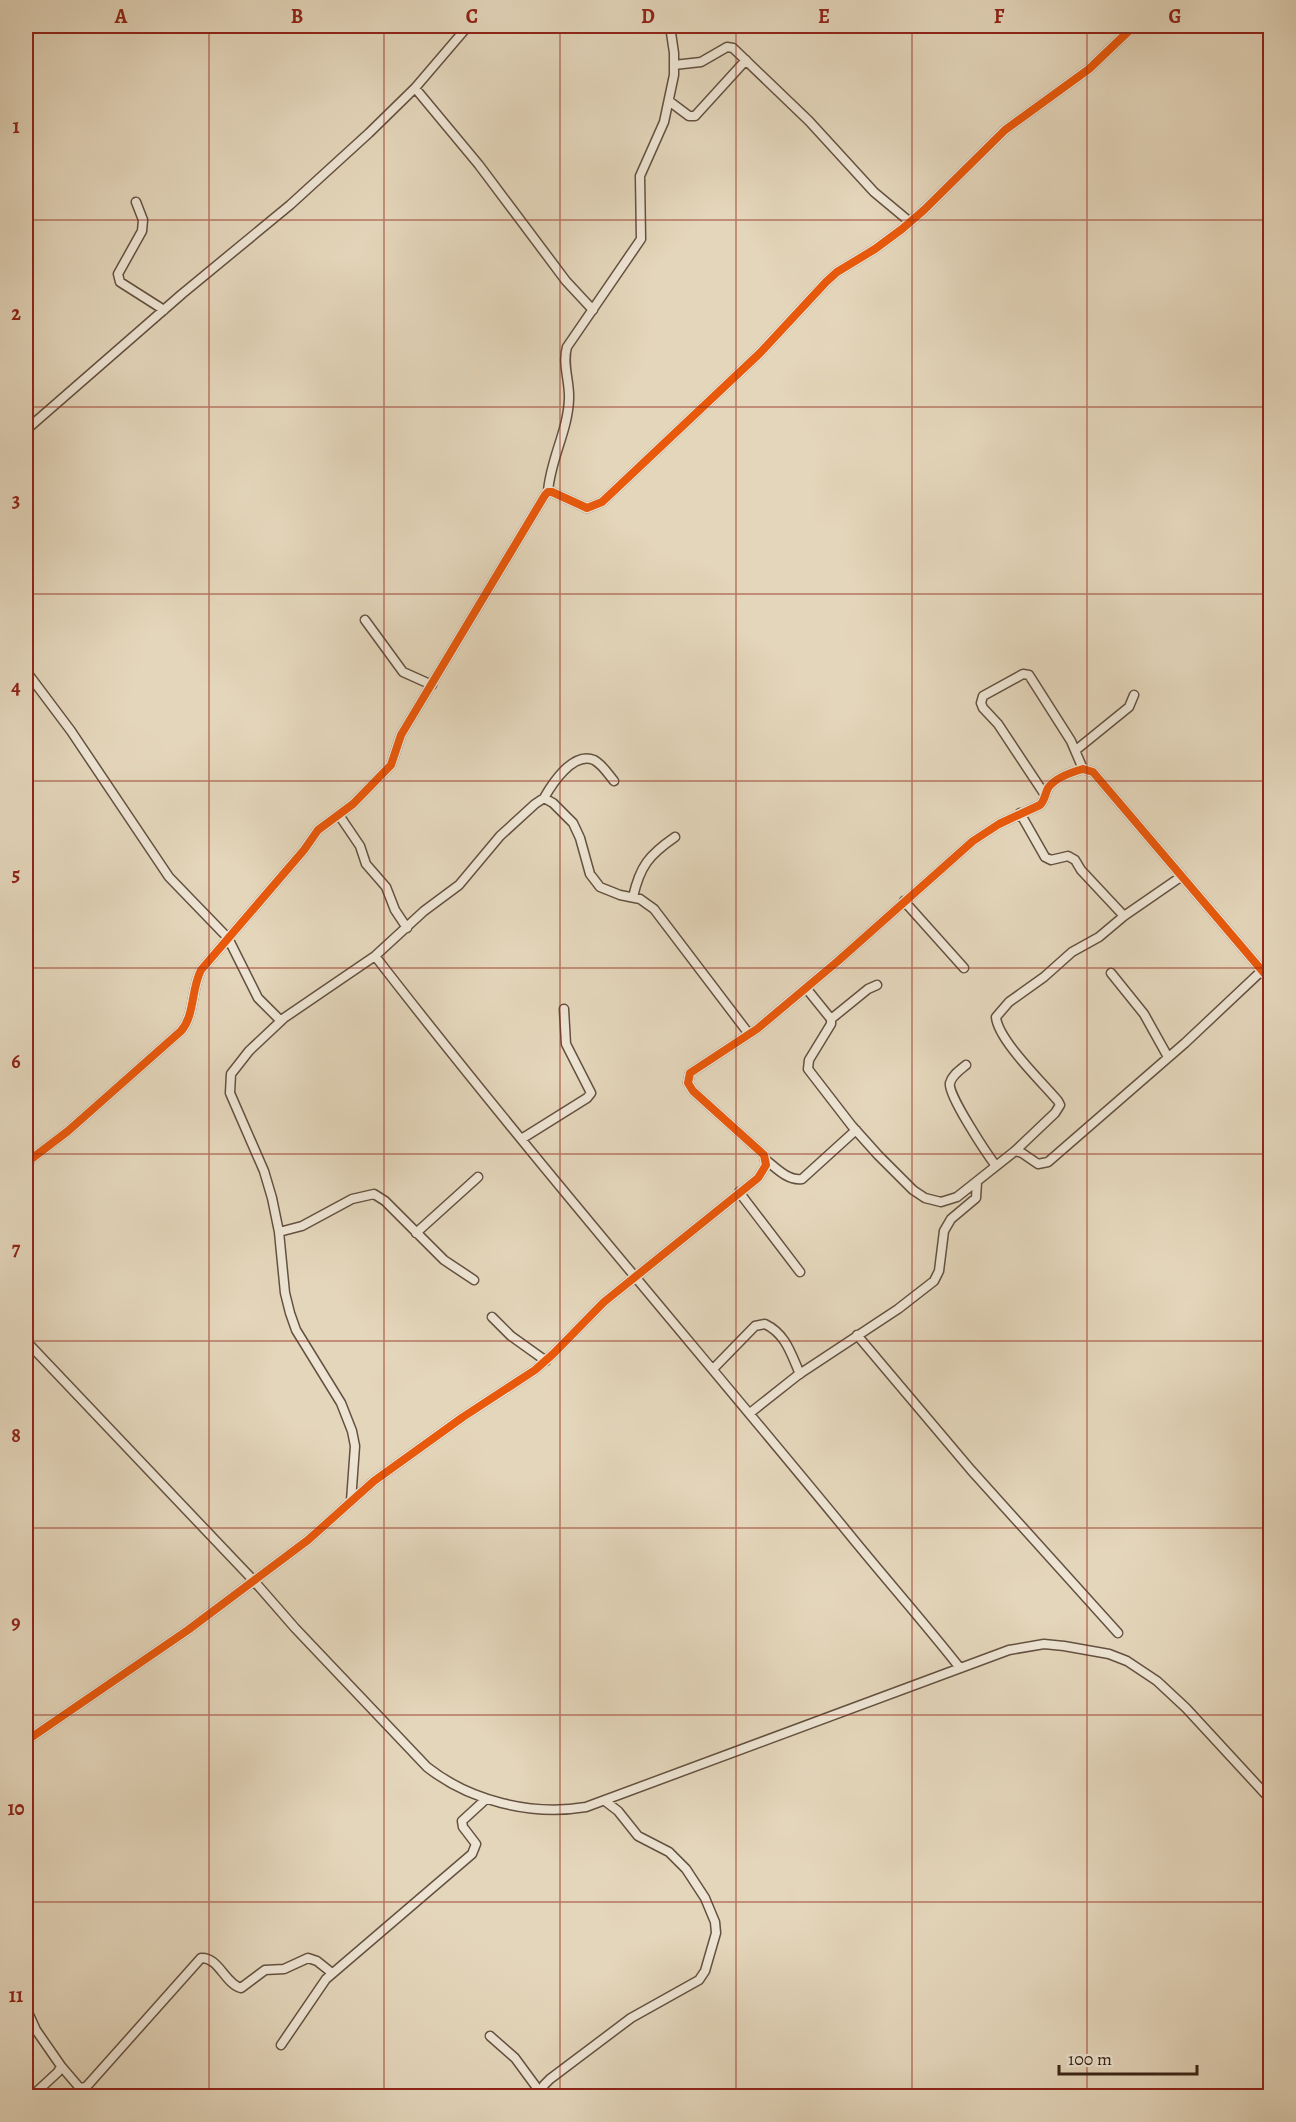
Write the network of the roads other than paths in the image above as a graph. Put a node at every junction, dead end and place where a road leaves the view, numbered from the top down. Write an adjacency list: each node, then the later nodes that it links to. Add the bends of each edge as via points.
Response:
1 (467, 26): 6 (street)
2 (670, 26): 5 (street)
3 (1134, 26): 9 (street, via 1089,69 1005,130)
4 (746, 60): 5 (street, via 730,46 701,62); 7 (street, via 695,116); 9 (street, via 874,192)
5 (674, 65): 7 (street)
6 (415, 88): 10 (street); 11 (street, via 296,199)
7 (669, 101): 10 (street, via 640,176 639,243)
8 (136, 202): 11 (street, via 143,220 142,231 118,279)
9 (910, 222): 13 (street, via 826,282 760,352 602,502 587,508)
10 (593, 310): 13 (street, via 565,352 569,401)
11 (162, 312): 12 (street)
12 (26, 430)
13 (548, 492): 16 (street)
14 (365, 620): 16 (street, via 403,672)
15 (26, 670): 31 (street, via 169,877)
16 (432, 685): 24 (street, via 401,735 391,765)
17 (1134, 695): 18 (street, via 1129,707)
18 (1076, 750): 19 (street); 21 (street, via 1027,674 983,696 983,708)
19 (1083, 769): 21 (street, via 1056,781); 26 (street, via 1099,778)
20 (614, 782): 22 (street, via 596,761 579,761 562,771)
21 (1045, 795): 23 (street, via 1040,805)
22 (544, 798): 27 (street, via 573,823 595,881 607,891); 30 (street, via 500,836 467,878)
23 (1020, 813): 28 (street, via 973,842); 29 (street, via 1045,857 1052,860 1068,856 1075,860)
24 (339, 815): 30 (street, via 360,846 366,864 386,887); 31 (street, via 311,838)
25 (675, 837): 27 (street, via 654,852 642,867)
26 (1182, 876): 29 (street); 35 (street)
27 (633, 897): 43 (street, via 654,909)
28 (904, 902): 34 (street); 39 (street)
29 (1125, 916): 48 (street, via 1072,952 996,1017 1006,1042 1060,1105)
30 (407, 928): 32 (street)
31 (228, 938): 42 (street, via 258,998); 50 (street, via 196,979 188,1018 181,1031 68,1131)
32 (375, 956): 42 (street); 47 (street)
33 (1270, 963): 35 (street)
34 (964, 968)
35 (1262, 970): 37 (street); 44 (street)
36 (1112, 973): 44 (street, via 1144,1014)
37 (1270, 980)
38 (877, 985): 41 (street)
39 (806, 988): 41 (street); 43 (street)
40 (564, 1009): 47 (street, via 566,1044 591,1093)
41 (831, 1019): 46 (street, via 808,1059 808,1069)
42 (281, 1021): 55 (street, via 237,1065 230,1084 264,1171)
43 (749, 1034): 49 (street, via 693,1069 688,1083 760,1149)
44 (1168, 1057): 48 (street, via 1047,1162 1038,1164)
45 (966, 1065): 51 (street, via 954,1075 950,1088)
46 (856, 1130): 49 (street, via 802,1179 793,1179); 53 (street, via 925,1198 951,1200)
47 (522, 1138): 58 (street)
48 (1015, 1151): 51 (street)
49 (766, 1160): 54 (street, via 764,1170)
50 (26, 1162)
51 (996, 1166): 53 (street)
52 (478, 1177): 56 (street)
53 (977, 1182): 61 (street, via 976,1198 951,1219 944,1231 934,1281)
54 (739, 1192): 57 (street); 58 (street)
55 (279, 1232): 56 (street, via 302,1226 352,1199 374,1194); 67 (street, via 285,1293 296,1330 340,1403 352,1431 355,1446)
56 (416, 1233): 59 (street, via 444,1260)
57 (800, 1272)
58 (635, 1276): 63 (street); 64 (street)
59 (474, 1280)
60 (492, 1317): 63 (street, via 511,1336)
61 (857, 1335): 65 (street); 69 (street, via 963,1461)
62 (26, 1341): 68 (street)
63 (546, 1360): 67 (street, via 374,1481)
64 (714, 1368): 65 (street, via 755,1326 765,1324 783,1338); 66 (street)
65 (800, 1374): 66 (street)
66 (750, 1413): 70 (street)
67 (351, 1502): 68 (street)
68 (254, 1581): 71 (street); 72 (street, via 427,1767 460,1789)
69 (1118, 1633)
70 (960, 1668): 73 (street, via 1009,1650 1044,1644 1109,1654 1127,1661 1186,1708); 74 (street)
71 (26, 1741)
72 (486, 1799): 74 (street, via 549,1810); 75 (street, via 462,1821 476,1844 472,1854)
73 (1270, 1799)
74 (605, 1801): 80 (street, via 638,1836 669,1852 686,1869 711,1909 715,1940 699,1980 619,2026 550,2079)
75 (332, 1973): 78 (street); 79 (street, via 308,1958 284,1969 265,1970 241,1988 212,1961 201,1958 87,2086 79,2087)
76 (26, 2008): 79 (street)
77 (490, 2036): 80 (street, via 515,2058)
78 (281, 2045)
79 (61, 2066): 81 (street)
80 (540, 2094)
81 (32, 2097)

